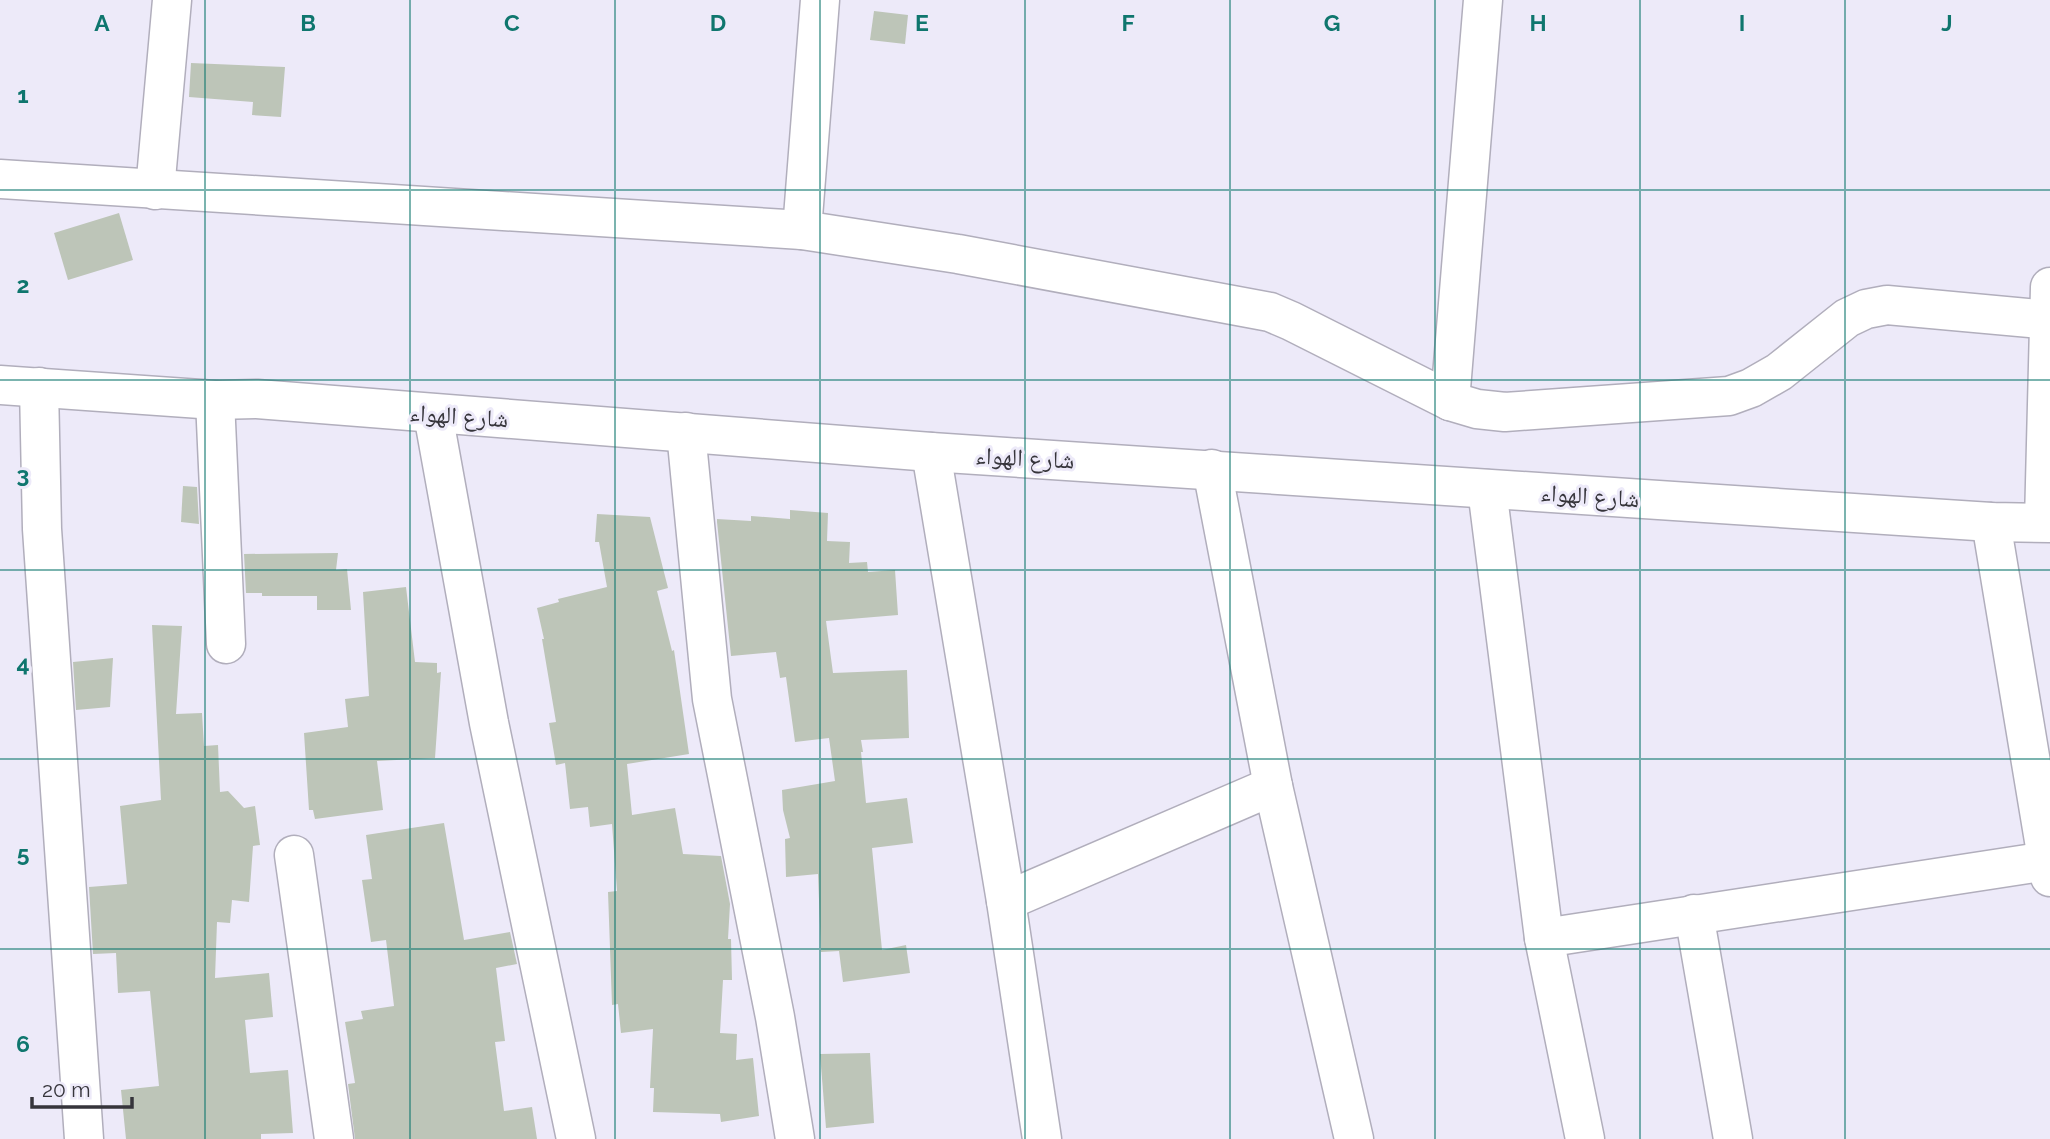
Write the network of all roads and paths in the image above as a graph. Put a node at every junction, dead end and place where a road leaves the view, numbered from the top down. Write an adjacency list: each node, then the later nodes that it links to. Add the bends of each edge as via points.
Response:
1 (172, 0): 5 (street)
2 (820, 0): 6 (street)
3 (1483, 0): 11 (street)
4 (0, 179): 5 (street)
5 (155, 190): 6 (street)
6 (802, 230): 11 (street, via 1270,312)
7 (2049, 309): 11 (street, via 1887,305 1866,309 1847,318 1779,372 1729,396 1505,412); 18 (street)
8 (0, 385): 9 (street, شارع الهواء)
9 (39, 387): 10 (street, شارع الهواء); 26 (street, via 42,529)
10 (215, 400): 12 (street, شارع الهواء, via 257,399); 19 (street)
11 (1450, 401)
12 (433, 414): 13 (street, شارع الهواء); 28 (street, via 489,723)
13 (686, 432): 14 (street, شارع الهواء); 29 (street, via 712,699)
14 (931, 452): 15 (street, شارع الهواء); 23 (street)
15 (1212, 469): 16 (street, شارع الهواء); 20 (street)
16 (1487, 489): 17 (street, شارع الهواء); 25 (street)
17 (1991, 522): 18 (street, شارع الهواء); 22 (street)
18 (2047, 523)
19 (226, 645)
20 (1273, 786): 23 (street); 31 (street)
21 (294, 855): 27 (street)
22 (2048, 869): 24 (street)
23 (1006, 901): 30 (street)
24 (1694, 914): 25 (street); 33 (street)
25 (1544, 938): 32 (street)
26 (84, 1139)
27 (334, 1139)
28 (576, 1139)
29 (795, 1139)
30 (1042, 1139)
31 (1354, 1139)
32 (1585, 1139)
33 (1733, 1139)

